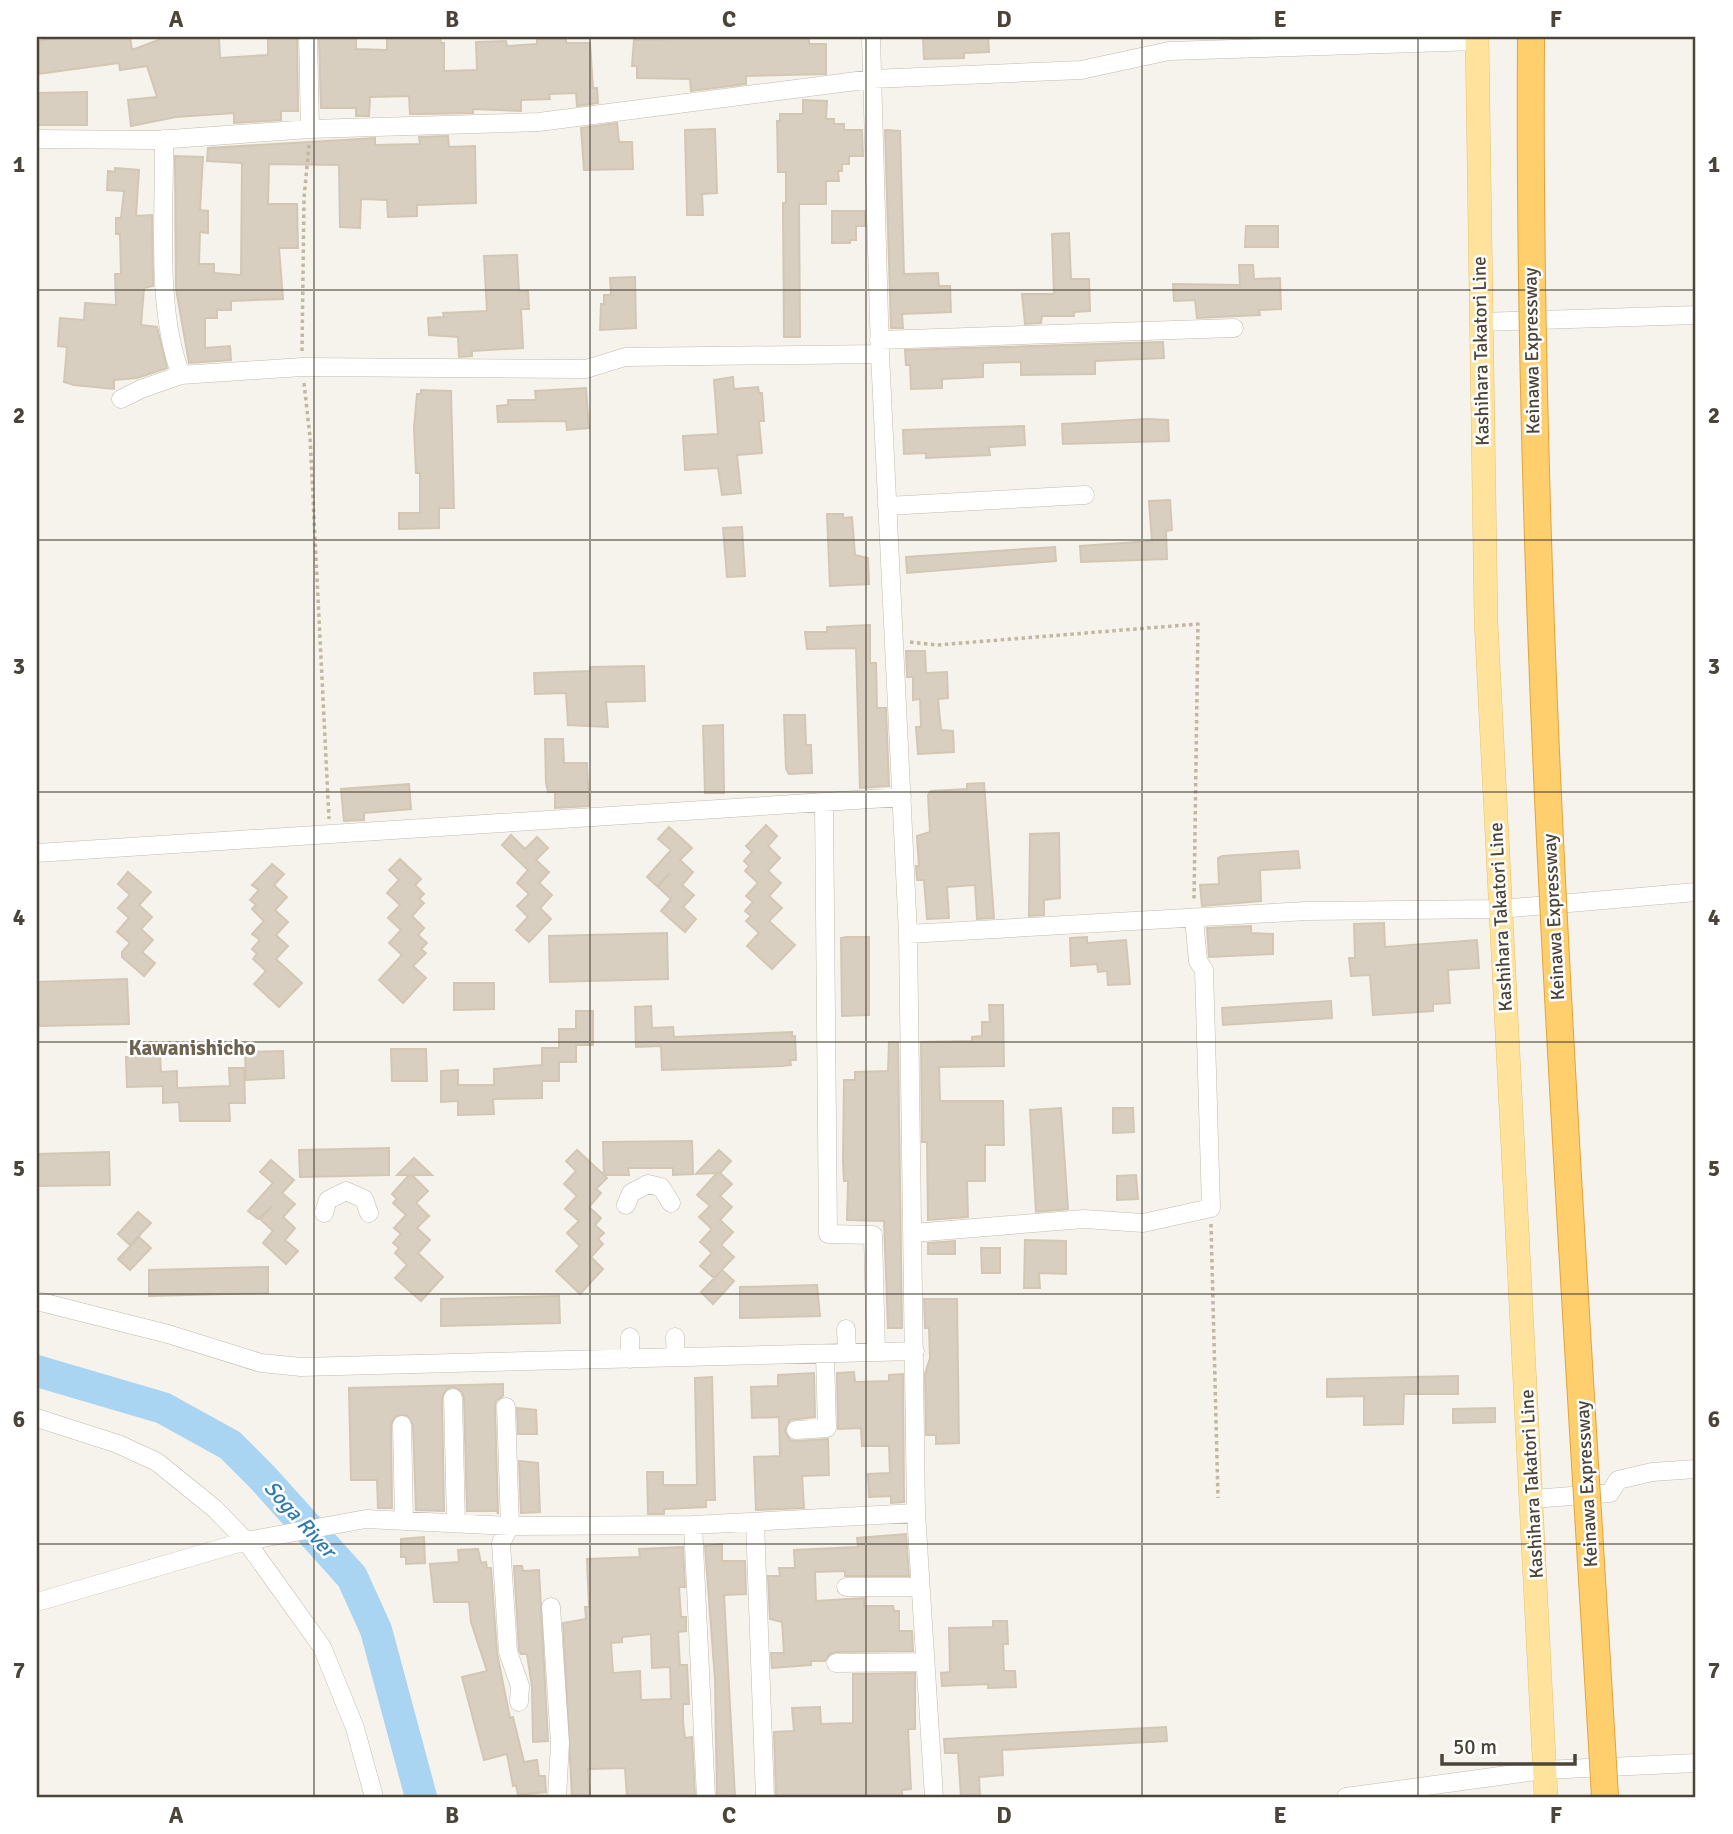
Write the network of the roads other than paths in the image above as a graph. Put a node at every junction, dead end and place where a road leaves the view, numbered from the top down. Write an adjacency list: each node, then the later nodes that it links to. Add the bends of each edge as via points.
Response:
1 (308, 37): 6 (street)
2 (871, 37): 5 (street)
3 (1531, 37): 69 (highway, Keinawa Expressway, bridge, via 1538,554 1552,887)
4 (1477, 39): 5 (street, via 1169,51 1081,70); 10 (main road, Kashihara Takatori Line)
5 (872, 79): 6 (street, via 539,122); 12 (street)
6 (310, 129): 8 (street)
7 (37, 139): 8 (street)
8 (164, 139): 13 (street, via 166,304 172,352)
9 (1696, 315): 10 (street)
10 (1480, 322): 21 (main road, Kashihara Takatori Line, via 1486,621)
11 (1234, 328): 12 (street)
12 (880, 347): 13 (street, via 625,357 574,369 302,367); 16 (street)
13 (181, 375): 14 (street)
14 (121, 399)
15 (1085, 495): 16 (street)
16 (887, 506): 17 (street)
17 (902, 797): 18 (street); 23 (street)
18 (824, 803): 19 (street, via 718,817 356,841 179,852); 34 (street, via 820,1222 828,1234 844,1242 873,1235)
19 (37, 853)
20 (1696, 892): 21 (street)
21 (1500, 909): 22 (street, via 1307,911); 45 (main road, Kashihara Takatori Line)
22 (1194, 919): 23 (street); 28 (street, via 1198,961 1204,970 1211,1208 1143,1223 1084,1219)
23 (908, 934): 28 (street)
24 (671, 1203): 25 (street, via 661,1187 648,1184 636,1188)
25 (626, 1205)
26 (324, 1213): 27 (street, via 328,1200 346,1191 359,1195)
27 (369, 1213)
28 (913, 1233): 33 (street)
29 (43, 1297): 38 (street, via 90,1306 261,1363 373,1358)
30 (846, 1329): 35 (street)
31 (630, 1337): 38 (street)
32 (675, 1337): 37 (street)
33 (915, 1351): 34 (street); 46 (street)
34 (876, 1352): 35 (street)
35 (847, 1353): 36 (street)
36 (825, 1354): 37 (street); 43 (street, via 827,1428)
37 (676, 1357): 38 (street)
38 (630, 1359)
39 (453, 1398): 49 (street)
40 (506, 1407): 51 (street)
41 (37, 1418): 52 (street, via 157,1462)
42 (402, 1425): 47 (street)
43 (796, 1430)
44 (1696, 1469): 45 (street, via 1618,1480 1611,1493)
45 (1532, 1499): 61 (main road, Kashihara Takatori Line)
46 (916, 1513): 48 (street); 54 (street)
47 (404, 1521): 49 (street); 52 (street, via 358,1520)
48 (755, 1522): 50 (street); 65 (street)
49 (456, 1523): 51 (street)
50 (693, 1525): 51 (street); 64 (street)
51 (510, 1526): 59 (street, via 501,1543 508,1652 520,1686)
52 (254, 1539): 55 (street); 62 (street, via 322,1647 355,1728)
53 (846, 1587): 54 (street)
54 (920, 1587): 57 (street)
55 (37, 1602)
56 (551, 1607): 63 (street, via 560,1743)
57 (925, 1662): 58 (street); 66 (street)
58 (836, 1663)
59 (519, 1702)
60 (1696, 1763): 61 (street)
61 (1544, 1770): 67 (street); 68 (main road, Kashihara Takatori Line)
62 (374, 1797)
63 (557, 1797)
64 (706, 1797)
65 (765, 1797)
66 (934, 1797)
67 (1346, 1797)
68 (1546, 1797)
69 (1605, 1797)

